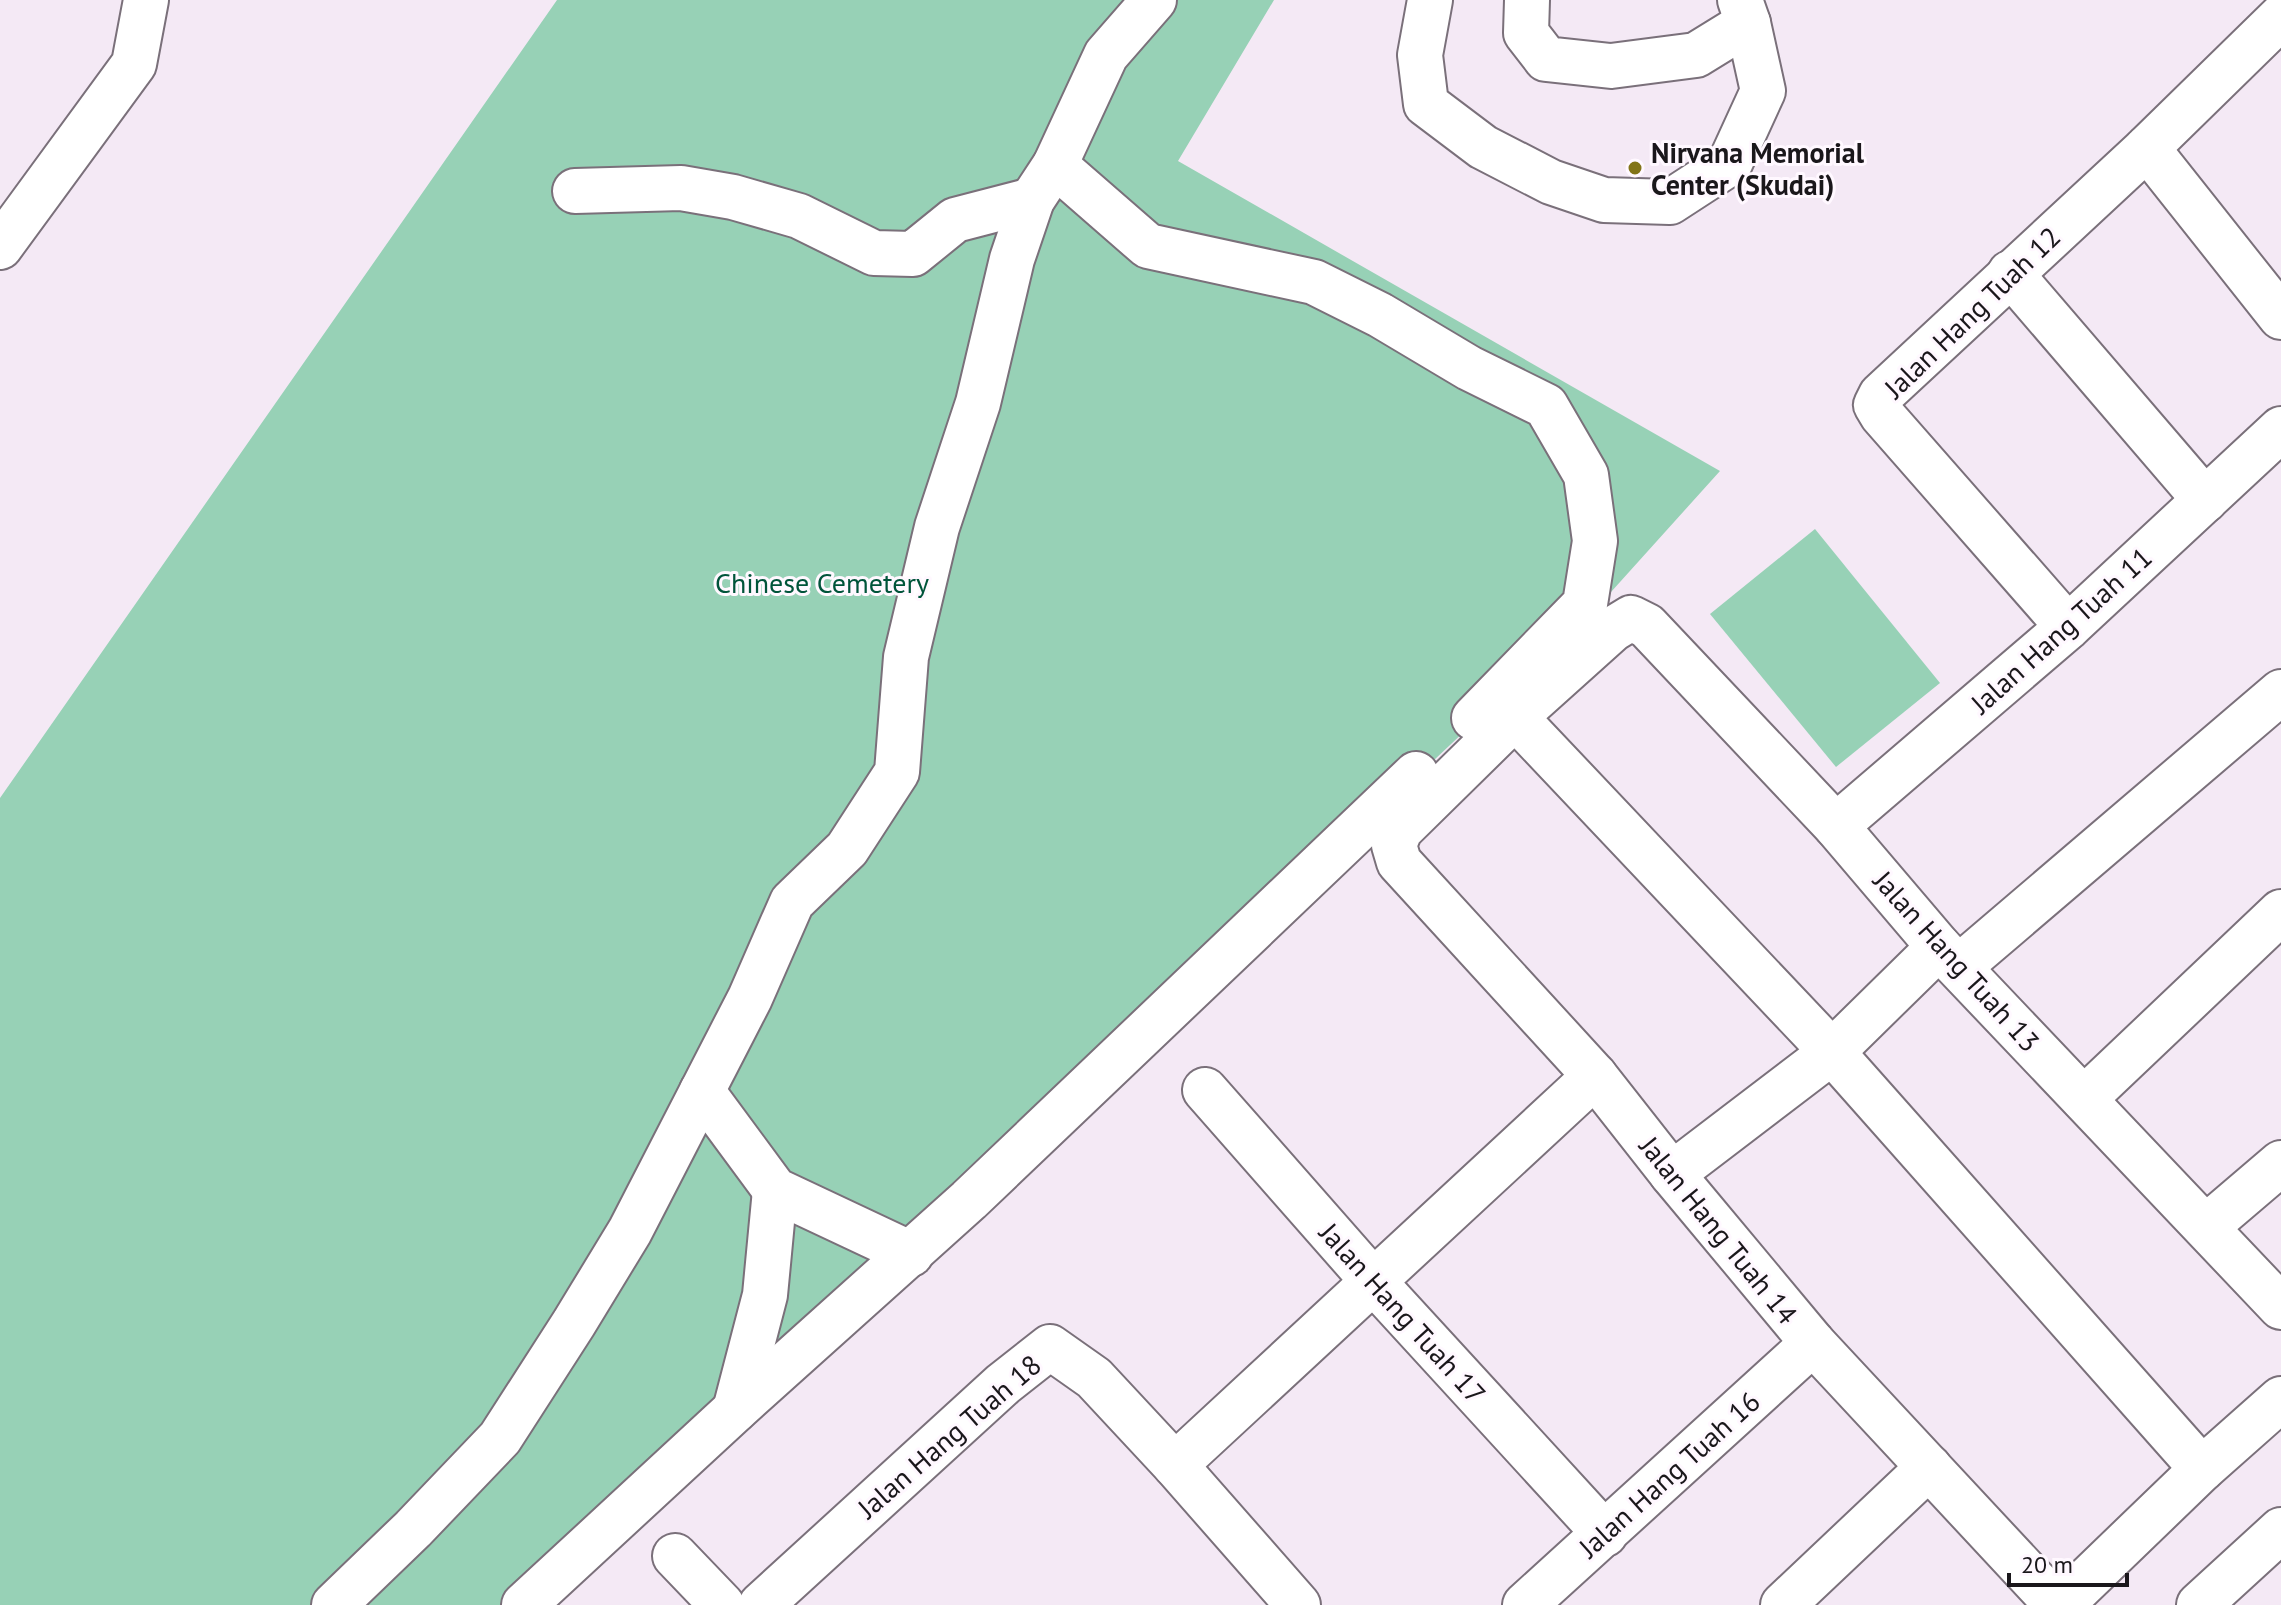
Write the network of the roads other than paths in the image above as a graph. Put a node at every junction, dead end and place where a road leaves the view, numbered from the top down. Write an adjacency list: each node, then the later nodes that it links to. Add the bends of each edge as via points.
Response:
1 (146, 0): 10 (street, via 134,64)
2 (1154, 0): 8 (street, via 1106,55)
3 (1430, 0): 5 (street, via 1420,55 1426,104 1483,147 1551,182 1604,200 1670,202 1730,163 1763,91)
4 (1527, 0): 5 (street, via 1526,33 1546,59 1611,66 1696,55)
5 (1744, 11)
6 (2281, 17): 7 (street, Jalan Hang Tuah 12)
7 (2147, 148): 11 (street, Jalan Hang Tuah 12); 12 (street)
8 (1044, 183): 9 (street, via 955,220 913,254 874,253 799,216 733,197 681,188); 24 (street, via 1012,259 978,403 937,527 906,657 897,772 847,849 792,902); 30 (street, via 1148,246 1314,282 1546,406 1586,475 1595,541 1585,604 1473,719)
9 (575, 191)
10 (0, 247)
11 (2010, 273): 14 (street); 15 (street, Jalan Hang Tuah 12, via 1876,405)
12 (2281, 317)
13 (2281, 429): 14 (street, Jalan Hang Tuah 11)
14 (2205, 500): 15 (street, Jalan Hang Tuah 11)
15 (2068, 627): 18 (street, Jalan Hang Tuah 11)
16 (2281, 692): 20 (street)
17 (1515, 717): 18 (street, Jalan Hang Tuah 13, via 1631,618 1647,626); 21 (street); 22 (street, Jalan Hang Tuah 14, via 1400,830 1394,845 1399,862)
18 (1836, 826): 20 (street, Jalan Hang Tuah 13)
19 (2281, 912): 25 (street)
20 (1949, 957): 21 (street); 25 (street, Jalan Hang Tuah 13)
21 (1832, 1052): 27 (street); 38 (street)
22 (1595, 1076): 27 (street, Jalan Hang Tuah 14); 31 (street)
23 (1205, 1090): 31 (street, Jalan Hang Tuah 17)
24 (702, 1091): 28 (street); 42 (street, via 630,1231 500,1438)
25 (2084, 1099): 29 (street, Jalan Hang Tuah 13)
26 (2281, 1163): 29 (street)
27 (1672, 1174): 33 (street, Jalan Hang Tuah 14)
28 (775, 1190): 30 (street); 35 (street, via 765,1295)
29 (2206, 1227): 32 (street, Jalan Hang Tuah 13)
30 (911, 1254): 35 (street)
31 (1373, 1281): 36 (street); 40 (street, Jalan Hang Tuah 17)
32 (2281, 1307)
33 (1813, 1343): 37 (street, Jalan Hang Tuah 14); 40 (street, Jalan Hang Tuah 16)
34 (2281, 1399): 38 (street)
35 (735, 1410): 43 (street)
36 (1175, 1465): 45 (street, Jalan Hang Tuah 18, via 1094,1378 1050,1347); 46 (street, Jalan Hang Tuah 18)
37 (1929, 1467): 48 (street); 49 (street, Jalan Hang Tuah 14)
38 (2202, 1469): 49 (street)
39 (2281, 1530): 50 (street)
40 (1605, 1534): 47 (street, Jalan Hang Tuah 16)
41 (675, 1556): 44 (street)
42 (334, 1605)
43 (524, 1605)
44 (722, 1605)
45 (761, 1605)
46 (1298, 1605)
47 (1525, 1605)
48 (1783, 1605)
49 (2059, 1605)
50 (2199, 1605)

